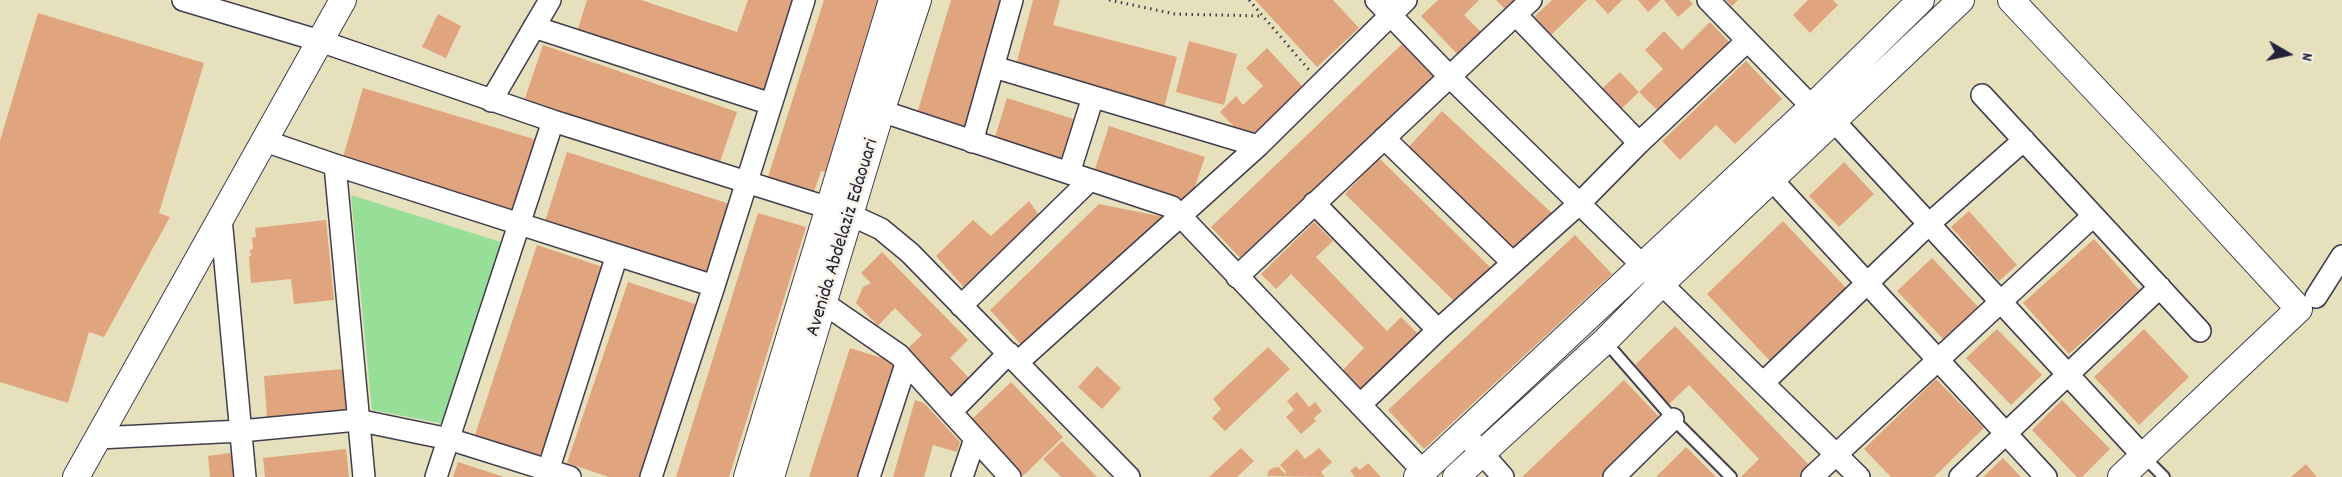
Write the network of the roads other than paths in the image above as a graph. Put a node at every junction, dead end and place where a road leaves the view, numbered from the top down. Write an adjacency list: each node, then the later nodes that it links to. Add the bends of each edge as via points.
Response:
1 (183, 0): 17 (street)
2 (343, 0): 17 (street)
3 (550, 0): 16 (street)
4 (804, 0): 24 (street)
5 (892, 0): 25 (street, Avenida Abdelaziz Edaouari)
6 (918, 0): 25 (street, Avenida Abdelaziz Edaouari)
7 (1012, 0): 19 (street)
8 (1406, 0): 14 (street)
9 (1531, 0): 15 (street)
10 (1708, 0): 18 (street)
11 (1921, 0): 26 (street)
12 (1962, 0): 26 (street)
13 (2011, 0): 58 (street, via 2166,164)
14 (1383, 7): 20 (street); 33 (street, via 1322,83)
15 (1516, 15): 20 (street); 32 (street)
16 (534, 27): 23 (street); 24 (street)
17 (320, 41): 23 (street); 30 (street)
18 (1747, 41): 26 (street); 32 (street)
19 (994, 67): 22 (street); 31 (street)
20 (1451, 78): 28 (street); 41 (street)
21 (1982, 95): 29 (street)
22 (1093, 97): 33 (street); 36 (street)
23 (491, 101): 27 (street)
24 (771, 104): 39 (street)
25 (871, 108): 31 (street); 42 (street, Avenida Abdelaziz Edaouari)
26 (1823, 114): 34 (street); 38 (street); 47 (street)
27 (553, 121): 39 (street); 46 (street)
28 (1384, 138): 40 (street); 50 (street)
29 (2024, 140): 44 (street); 47 (street)
30 (265, 141): 35 (street); 45 (street)
31 (972, 142): 36 (street)
32 (1639, 143): 41 (street)
33 (1258, 146): 43 (street)
34 (1755, 161): 38 (street); 51 (street)
35 (334, 165): 46 (street); 73 (street)
36 (1069, 173): 37 (street)
37 (1090, 180): 43 (street, via 1166,204); 61 (street)
38 (1771, 180): 53 (street); 54 (street)
39 (746, 181): 42 (street); 55 (street)
40 (1314, 203): 52 (street); 62 (street)
41 (1580, 203): 50 (street); 51 (street)
42 (840, 211): 59 (street, Avenida Abdelaziz Edaouari); 61 (street, via 896,240); 91 (street, Avenida Abdelaziz Edaouari)
43 (1181, 216): 52 (street); 65 (street)
44 (2093, 216): 56 (street); 60 (street)
45 (221, 218): 74 (street); 76 (street)
46 (519, 223): 48 (street); 77 (street)
47 (1930, 224): 53 (street); 60 (street)
48 (617, 255): 55 (street); 82 (street)
49 (2342, 256): 58 (street)
50 (1512, 262): 62 (street)
51 (1643, 264): 54 (street); 79 (street)
52 (1237, 277): 70 (street)
53 (1868, 283): 66 (street); 69 (street)
54 (1661, 284): 64 (street); 69 (street)
55 (714, 286): 90 (street)
56 (2160, 287): 63 (street); 68 (street)
57 (2342, 290): 58 (street)
58 (2308, 303): 81 (street)
59 (825, 304): 67 (street, via 891,347); 92 (street, Avenida Abdelaziz Edaouari)
60 (2001, 304): 66 (street); 68 (street)
61 (961, 306): 65 (street)
62 (1438, 330): 70 (street)
63 (2200, 331)
64 (1605, 341): 72 (lane); 79 (street)
65 (1013, 358): 71 (street); 96 (street)
66 (1939, 361): 75 (street); 80 (street)
67 (906, 364): 71 (street); 93 (street)
68 (2068, 375): 75 (street); 81 (street)
69 (1763, 383): 80 (street)
70 (1360, 405): 83 (street)
71 (951, 412): 78 (street)
72 (1673, 419): 84 (street); 99 (lane)
73 (357, 420): 74 (street); 77 (street); 87 (street)
74 (241, 431): 76 (street); 86 (street)
75 (2006, 433): 102 (street); 103 (street)
76 (98, 438): 85 (street)
77 (449, 439): 82 (street); 88 (street)
78 (975, 439): 94 (street); 95 (street)
79 (1473, 443): 83 (street); 97 (street); 98 (street)
80 (1836, 455): 100 (street); 101 (street)
81 (2144, 456): 104 (street); 105 (lane)
82 (547, 473): 89 (street)
83 (1420, 474)
84 (1618, 476)
85 (76, 477)
86 (245, 477)
87 (364, 477)
88 (436, 477)
89 (570, 477)
90 (651, 477)
91 (747, 477)
92 (771, 477)
93 (869, 477)
94 (962, 477)
95 (1010, 477)
96 (1129, 477)
97 (1456, 477)
98 (1503, 477)
99 (1731, 477)
100 (1812, 477)
101 (1859, 477)
102 (1960, 477)
103 (2046, 477)
104 (2121, 477)
105 (2164, 477)

